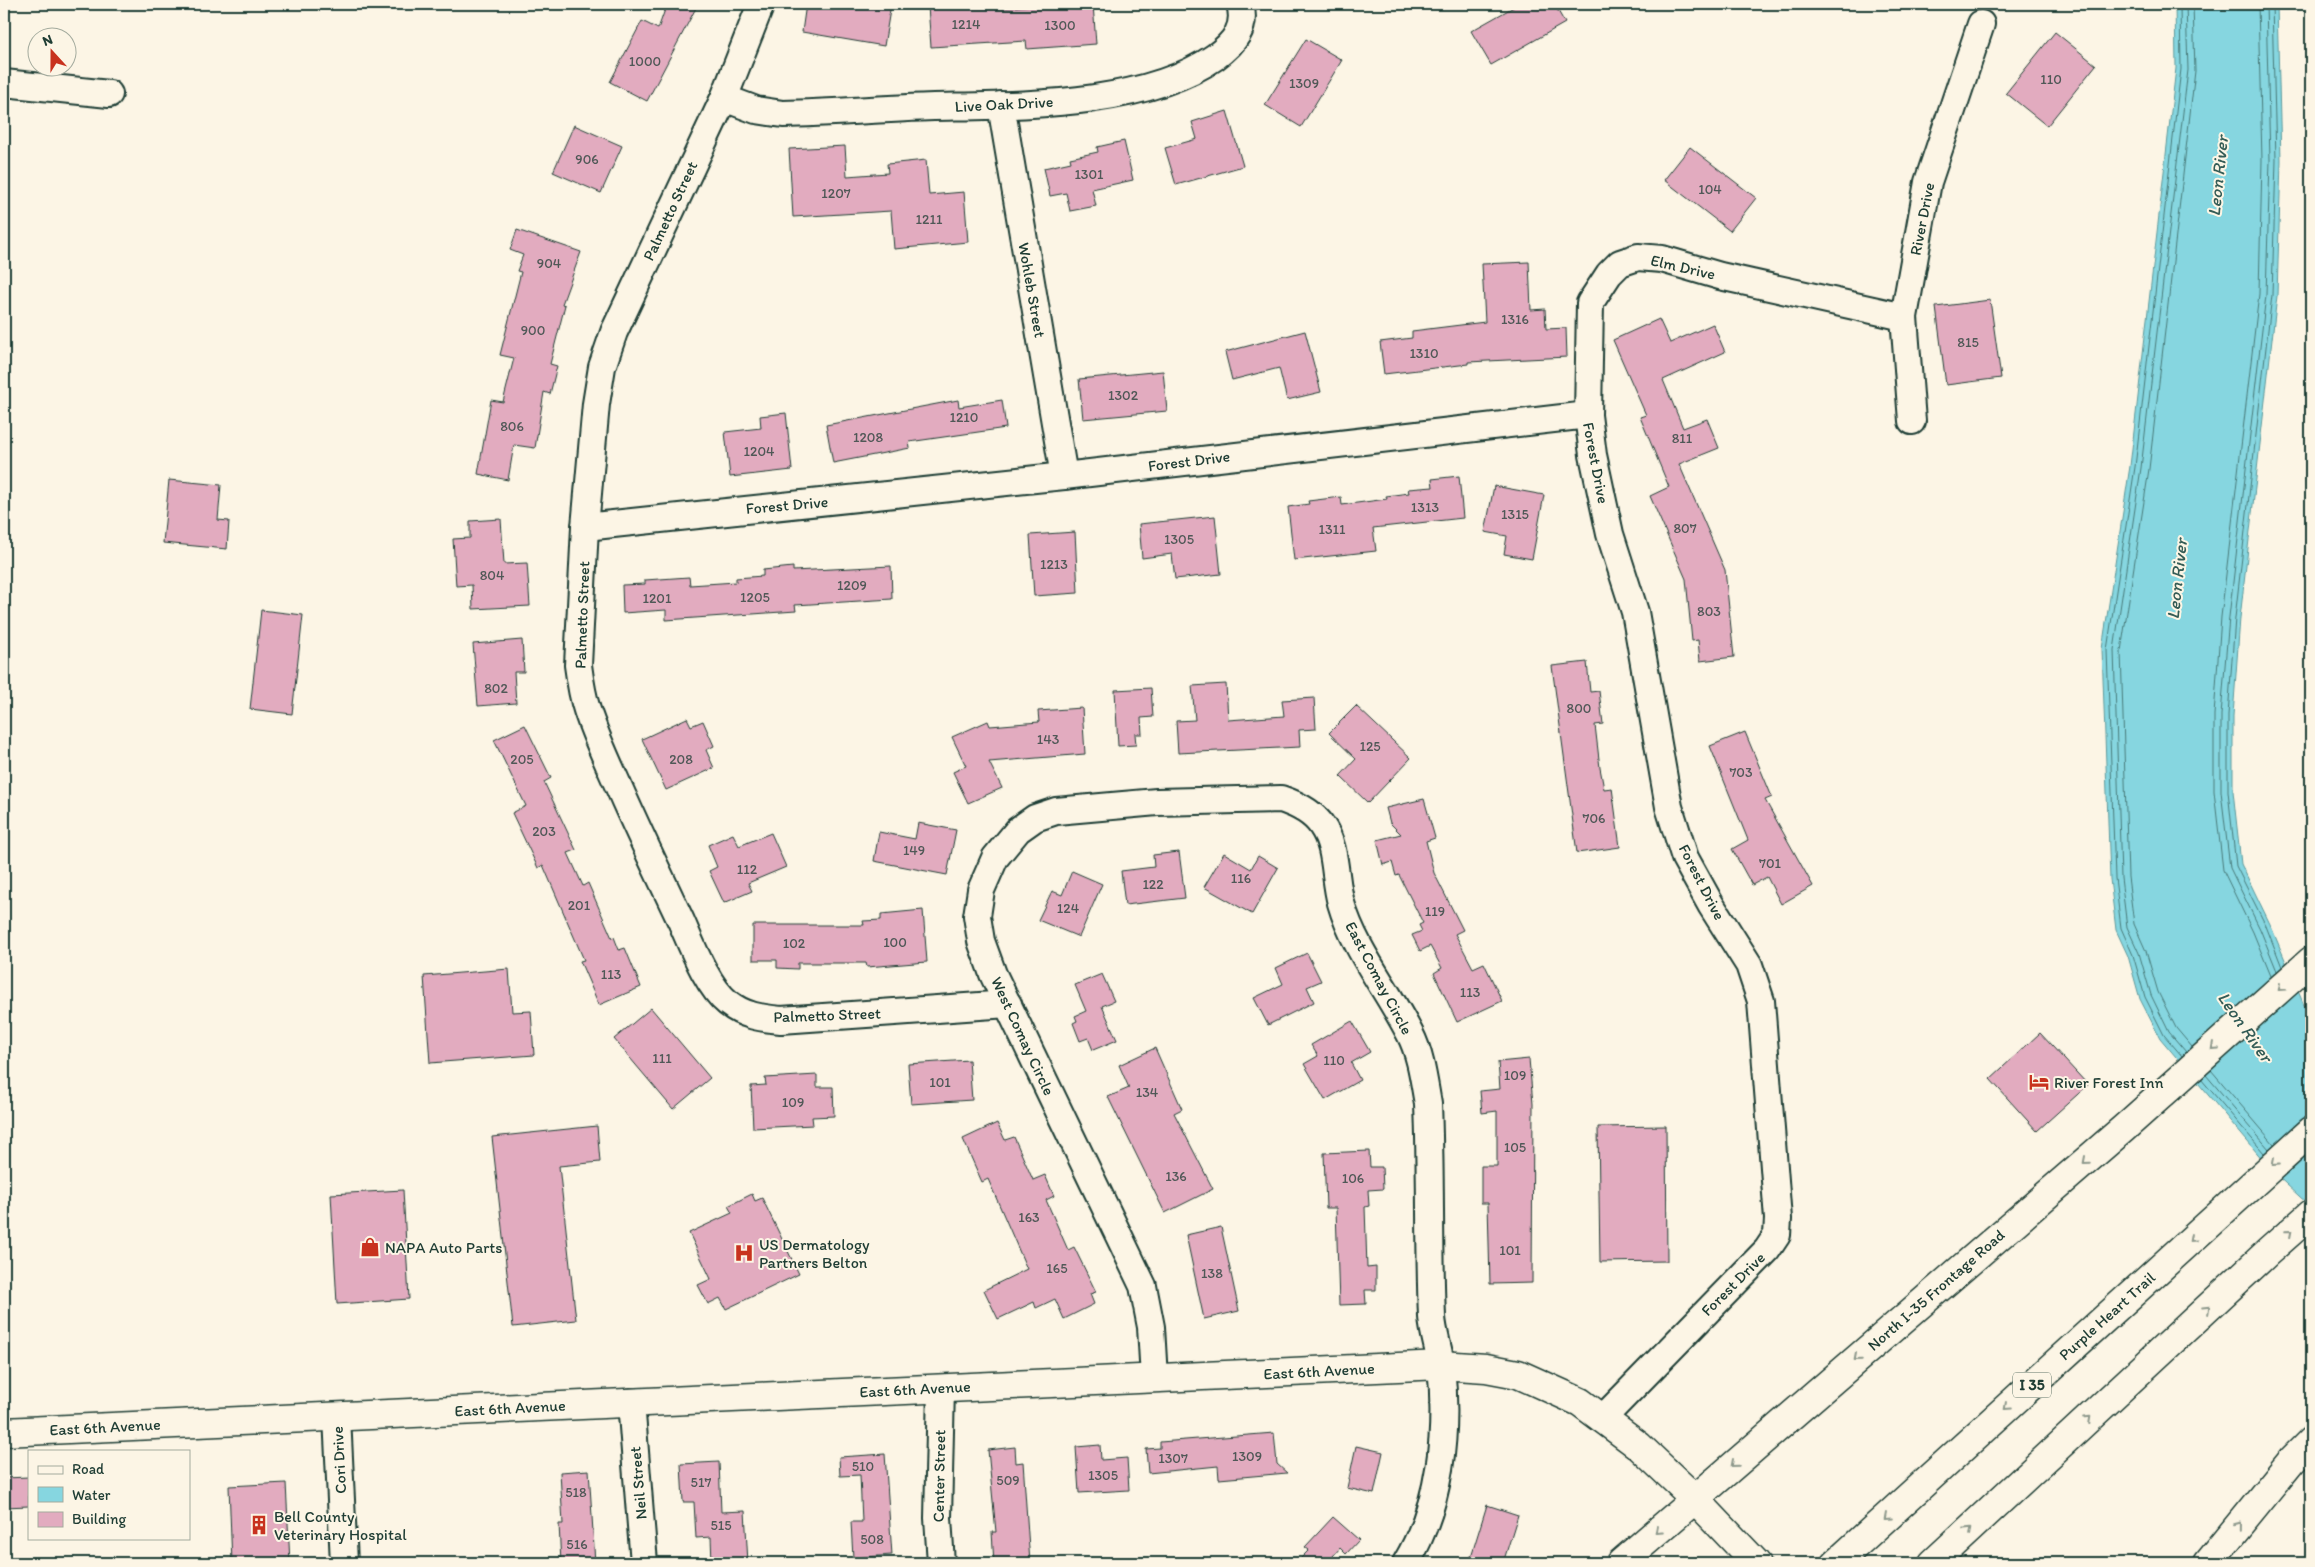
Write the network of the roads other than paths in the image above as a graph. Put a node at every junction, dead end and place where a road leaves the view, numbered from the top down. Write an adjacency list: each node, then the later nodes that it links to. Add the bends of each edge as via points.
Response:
1 (761, 4): 6 (street, Palmetto Street)
2 (1240, 4): 7 (street, Live Oak Drive, via 1242,26 1224,50 1202,66 1167,82 1104,97)
3 (1981, 24): 8 (street, River Drive, via 1928,182)
4 (4, 83): 5 (street)
5 (109, 94)
6 (724, 98): 7 (street, Live Oak Drive, via 756,110 783,114); 12 (street, Palmetto Street, via 618,323 602,367)
7 (1001, 105): 11 (street, Wohleb Street)
8 (1904, 317): 9 (street, Elm Drive, via 1720,276 1662,259 1638,257 1620,263 1590,303); 10 (street, River Drive)
9 (1588, 415): 11 (street, Forest Drive); 23 (street, Forest Drive, via 1610,534 1635,612 1669,807 1685,858 1750,965 1761,1001 1778,1210 1777,1235 1767,1250)
10 (1912, 421)
11 (1064, 476): 12 (street, Forest Drive)
12 (585, 527): 15 (street, Palmetto Street, via 578,665 587,710 607,761 700,962 726,1003 754,1017 781,1020)
13 (1157, 802): 15 (street, West Comay Circle, via 1056,811 1034,818 1018,830 995,858 981,890 977,916 981,941); 18 (street, East Comay Circle, via 1281,799 1296,804 1316,818 1329,838 1341,903 1353,933 1412,1036 1422,1071 1428,1104 1432,1319)
14 (2311, 960): 26 (main road, North I-35 Frontage Road, one-way to 26, via 2123,1129)
15 (1008, 1004): 19 (street, West Comay Circle, via 1143,1286 1152,1327)
16 (2311, 1131): 33 (main road, Purple Heart Trail / I 35, one-way to 33)
17 (2311, 1214): 34 (main road, one-way to 17)
18 (1441, 1365): 19 (main road, East 6th Avenue); 23 (main road, East 6th Avenue, via 1518,1374 1580,1402); 30 (street, East Comay Circle, via 1443,1442 1437,1481 1426,1521)
19 (1154, 1378): 20 (main road, East 6th Avenue)
20 (941, 1388): 21 (main road, East 6th Avenue); 29 (street, Center Street, via 938,1518)
21 (631, 1402): 22 (main road, East 6th Avenue); 28 (street, Neil Street)
22 (337, 1416): 24 (main road, East 6th Avenue); 27 (street, Cori Drive)
23 (1602, 1419): 26 (main road, East 6th Avenue, via 1639,1446)
24 (4, 1432)
25 (2311, 1441): 35 (main road, one-way to 25)
26 (1694, 1498): 31 (main road, North I-35 Frontage Road, one-way to 31); 32 (main road, East 6th Avenue)
27 (344, 1563)
28 (644, 1563)
29 (941, 1563)
30 (1406, 1563)
31 (1622, 1563)
32 (1756, 1563)
33 (1836, 1563)
34 (1933, 1563)
35 (2208, 1563)

